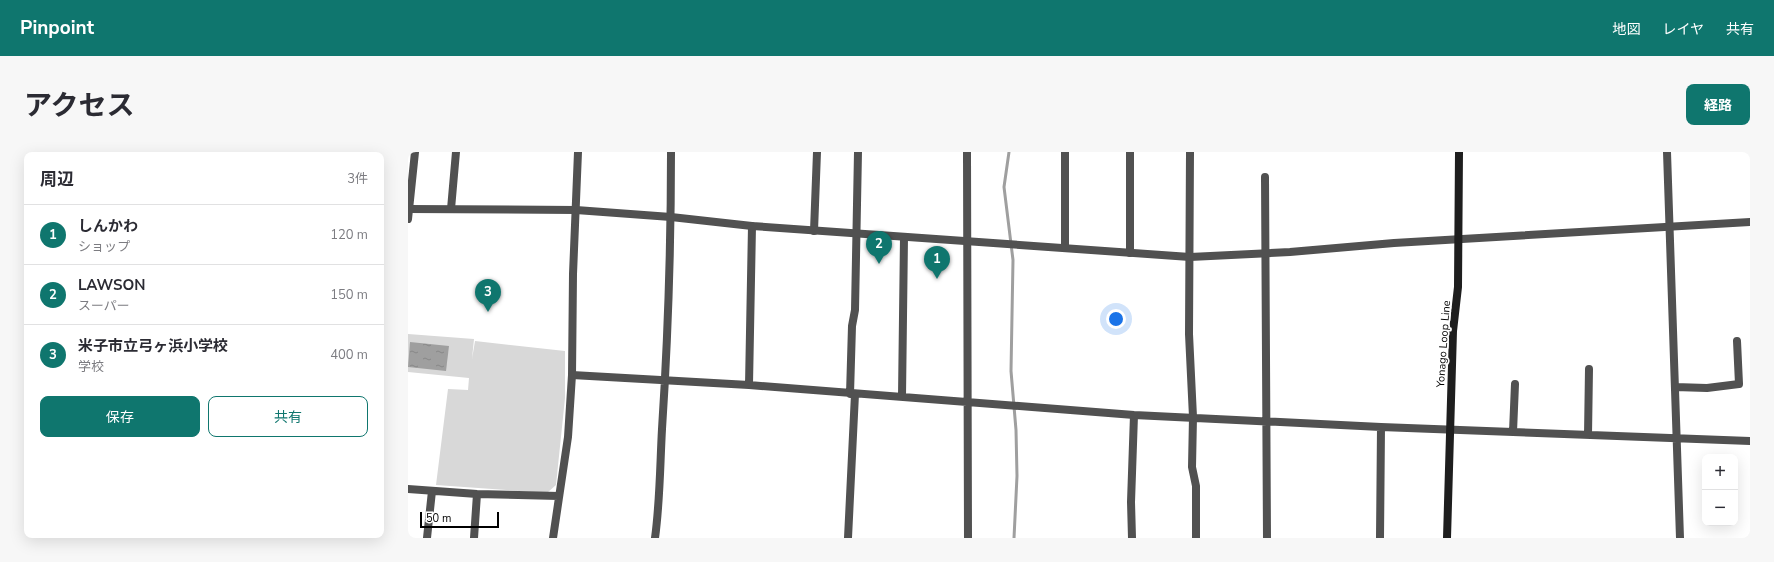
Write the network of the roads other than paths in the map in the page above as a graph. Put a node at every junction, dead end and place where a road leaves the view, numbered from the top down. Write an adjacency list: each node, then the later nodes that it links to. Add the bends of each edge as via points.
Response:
1 (415, 152): 14 (street)
2 (456, 152): 15 (street)
3 (578, 152): 16 (street)
4 (671, 152): 17 (street)
5 (816, 152): 22 (street)
6 (858, 152): 23 (street)
7 (967, 152): 26 (street)
8 (1065, 152): 27 (street)
9 (1130, 152): 28 (street)
10 (1190, 152): 30 (street)
11 (1459, 152): 25 (main road, Yonago Loop Line)
12 (1667, 152): 21 (street)
13 (1265, 177): 29 (street)
14 (408, 209): 15 (street); 18 (street)
15 (451, 209): 16 (street)
16 (576, 210): 17 (street); 33 (street)
17 (671, 217): 20 (street); 34 (street)
18 (408, 219)
19 (1750, 222): 21 (street)
20 (752, 226): 22 (street); 36 (street)
21 (1669, 227): 25 (street); 37 (street)
22 (814, 231): 23 (street)
23 (857, 233): 24 (street); 38 (street, via 855,310 852,326)
24 (904, 237): 26 (street); 39 (street)
25 (1459, 240): 29 (street); 45 (main road, Yonago Loop Line)
26 (967, 242): 27 (street); 40 (street)
27 (1065, 248): 28 (street)
28 (1130, 253): 30 (street)
29 (1265, 253): 30 (street); 43 (street)
30 (1190, 257): 42 (street, via 1189,334)
31 (1737, 340): 37 (street, via 1739,384 1707,388)
32 (1589, 369): 47 (street)
33 (572, 375): 34 (street); 53 (street, via 568,437)
34 (665, 381): 36 (street); 57 (street)
35 (1515, 384): 46 (street)
36 (749, 385): 38 (street)
37 (1675, 387): 48 (street)
38 (852, 394): 39 (street); 58 (street)
39 (902, 397): 40 (street)
40 (969, 402): 41 (street); 59 (street)
41 (1134, 415): 42 (street); 60 (street)
42 (1193, 417): 43 (street); 61 (street, via 1192,467 1196,486)
43 (1268, 420): 44 (street); 62 (street)
44 (1381, 427): 45 (street); 63 (street)
45 (1449, 429): 46 (street); 64 (main road, Yonago Loop Line)
46 (1513, 432): 47 (street)
47 (1588, 435): 48 (street)
48 (1677, 439): 49 (street); 65 (street)
49 (1750, 441)
50 (408, 489): 51 (street)
51 (432, 491): 52 (street); 54 (street)
52 (477, 494): 53 (street); 55 (street)
53 (559, 496): 56 (street)
54 (427, 538)
55 (474, 538)
56 (553, 538)
57 (655, 538)
58 (848, 538)
59 (968, 538)
60 (1132, 538)
61 (1196, 538)
62 (1268, 538)
63 (1380, 538)
64 (1447, 538)
65 (1680, 538)

